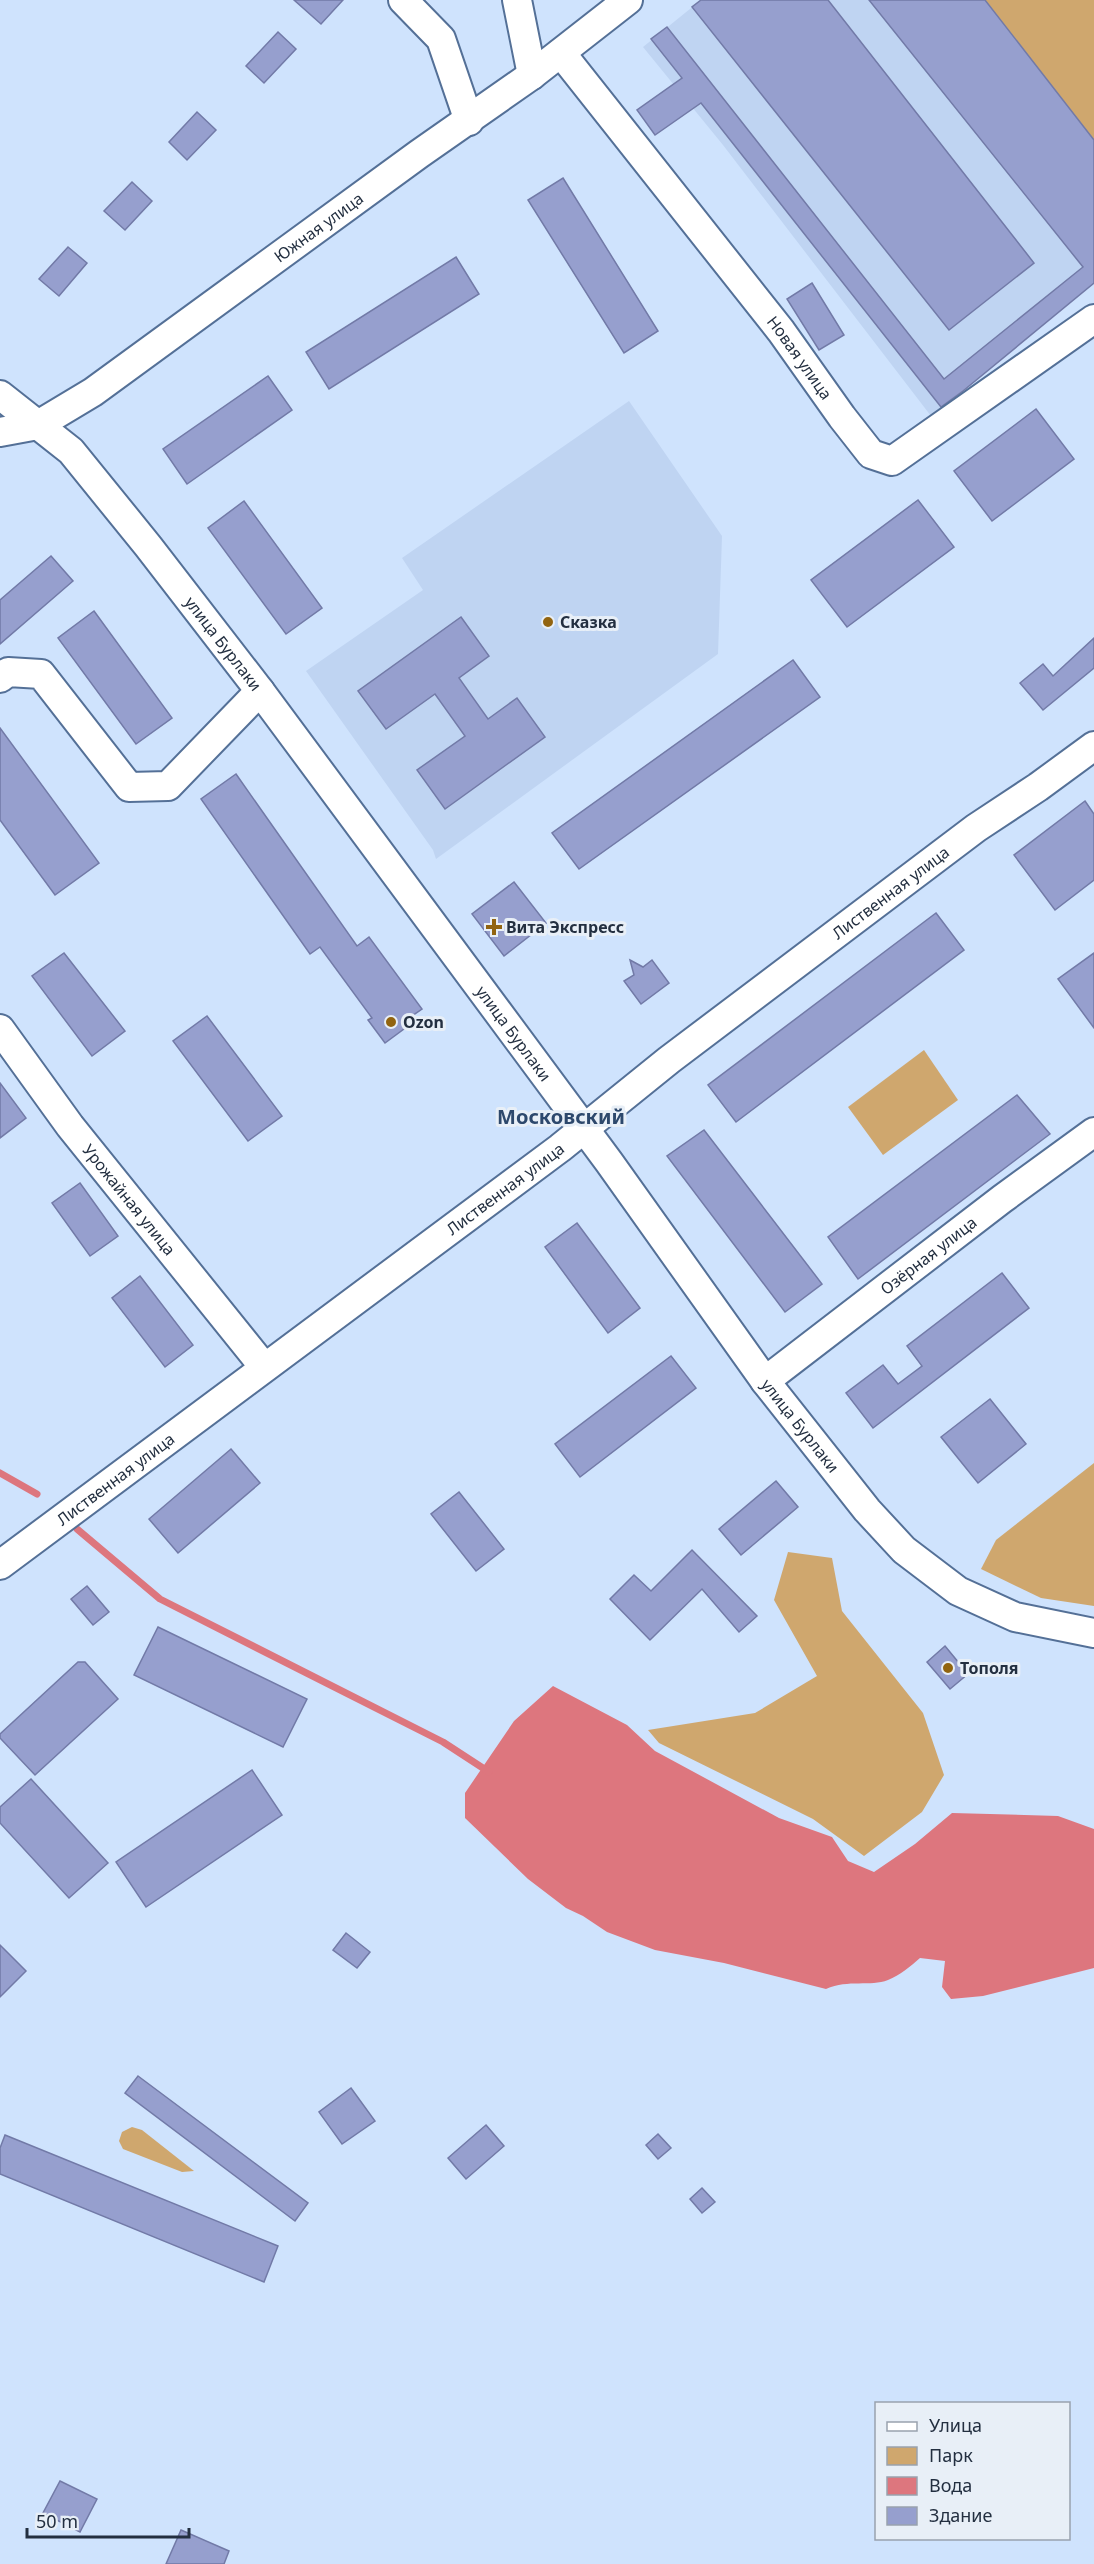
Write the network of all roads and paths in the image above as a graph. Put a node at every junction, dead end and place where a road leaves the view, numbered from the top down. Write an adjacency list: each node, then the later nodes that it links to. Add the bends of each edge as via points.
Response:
1 (403, 0): 6 (street, via 441,39)
2 (517, 0): 5 (street)
3 (628, 0): 4 (street, Южная улица)
4 (561, 53): 5 (street, Южная улица); 7 (street, Новая улица, via 781,331 871,454 891,461)
5 (532, 75): 6 (street, Южная улица)
6 (469, 121): 9 (street, Южная улица, via 93,392)
7 (1094, 319)
8 (0, 395): 9 (street, улица Бурлаки)
9 (38, 425): 10 (street, Южная улица); 12 (street, улица Бурлаки, via 71,451)
10 (0, 432)
11 (0, 678): 12 (street, via 8,672 41,674 129,787 168,786)
12 (260, 691): 15 (street, улица Бурлаки)
13 (1094, 746): 15 (street, Лиственная улица, via 976,828)
14 (0, 1029): 17 (street, Урожайная улица, via 70,1126)
15 (584, 1128): 17 (street, Лиственная улица); 18 (street, улица Бурлаки)
16 (1094, 1132): 18 (street, Озёрная улица)
17 (264, 1367): 19 (street, Лиственная улица)
18 (765, 1382): 20 (street, улица Бурлаки, via 867,1510 904,1550 935,1575 979,1602 1016,1617)
19 (0, 1565)
20 (1094, 1633)

